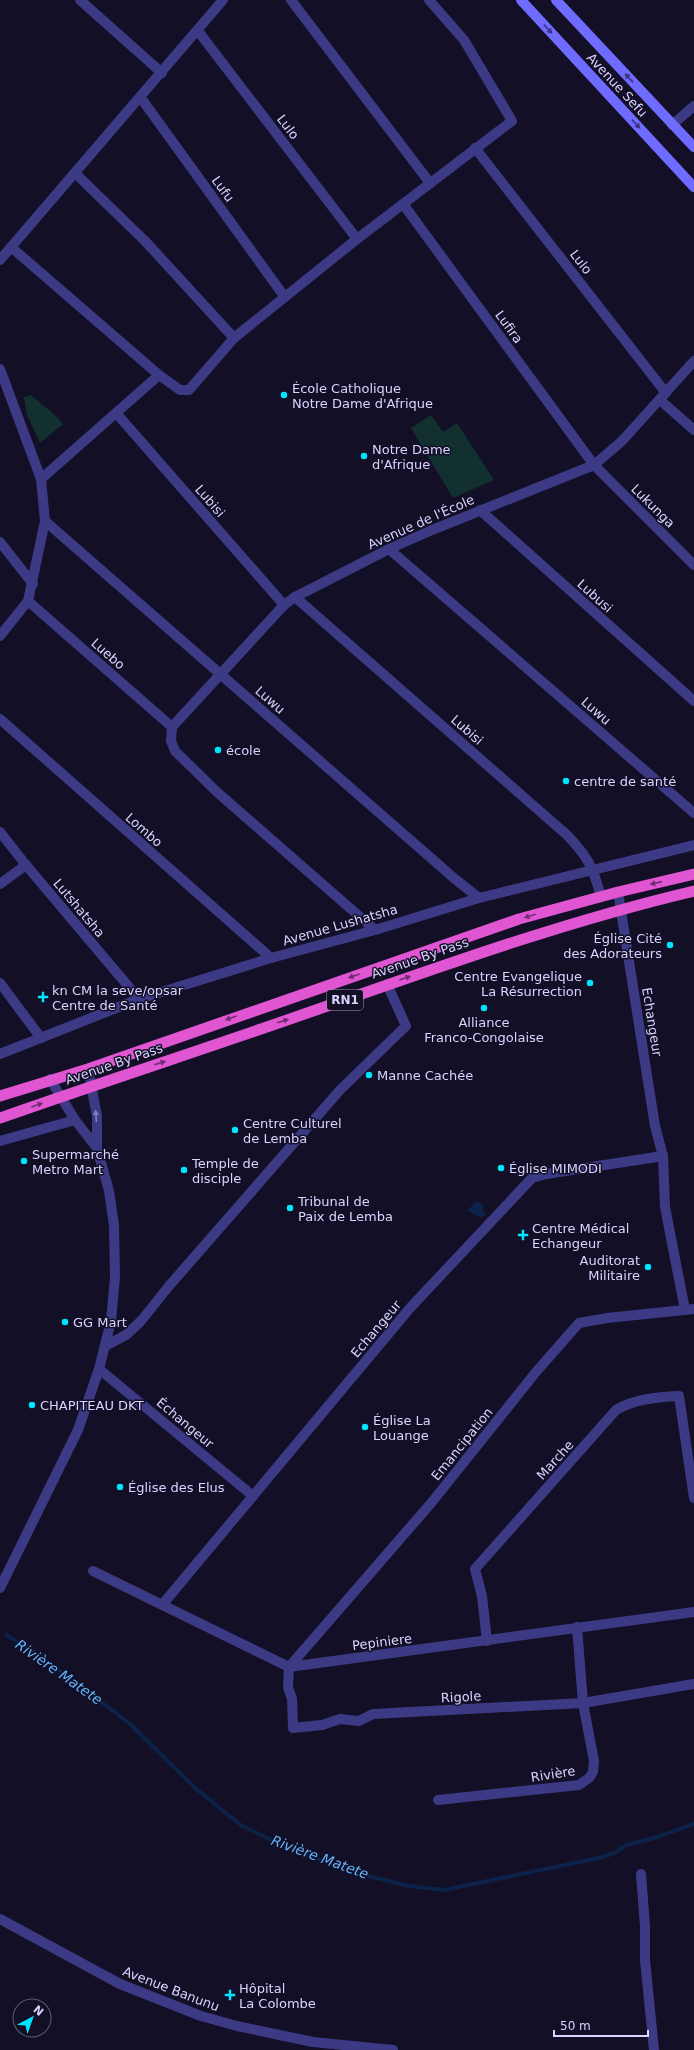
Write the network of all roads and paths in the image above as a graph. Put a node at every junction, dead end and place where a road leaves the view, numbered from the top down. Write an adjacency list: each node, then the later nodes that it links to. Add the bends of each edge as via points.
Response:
1 (80, 0): 8 (street)
2 (223, 0): 7 (street)
3 (291, 0): 15 (street)
4 (429, 0): 13 (street, via 464,40 512,121)
5 (521, 0): 16 (main road, Avenue Sefu, one-way to 16)
6 (556, 0): 11 (main road, Avenue Sefu, one-way to 6)
7 (198, 31): 8 (street); 18 (street, Lulo)
8 (162, 73): 9 (street)
9 (141, 98): 14 (street); 21 (street, Lufu)
10 (694, 106): 11 (street)
11 (672, 125): 12 (main road, Avenue Sefu)
12 (694, 147)
13 (475, 148): 15 (street); 26 (street, Lulo)
14 (75, 173): 19 (street); 22 (street, via 146,242)
15 (430, 183): 17 (street)
16 (694, 187)
17 (403, 204): 18 (street); 29 (street, Lufira)
18 (357, 239): 21 (street)
19 (11, 247): 20 (street); 25 (street)
20 (0, 260)
21 (284, 296): 22 (street)
22 (234, 338): 25 (street, via 189,390 180,390)
23 (694, 361): 26 (street, Avenue de l'École)
24 (0, 370): 30 (street)
25 (159, 375): 27 (street)
26 (663, 396): 28 (street, Lulo); 29 (street, Avenue de l'École, via 622,441)
27 (117, 414): 30 (street); 39 (street, Lubisi)
28 (694, 430)
29 (594, 465): 31 (street, Avenue de l'École); 35 (street, Lukunga)
30 (41, 479): 32 (street)
31 (480, 510): 34 (street, Avenue de l'École); 42 (street, Lubusi)
32 (45, 521): 36 (street); 41 (street, Luwu)
33 (0, 542): 36 (street)
34 (389, 549): 37 (street, Avenue de l'École); 45 (street, Luwu)
35 (694, 565)
36 (33, 584): 38 (street)
37 (295, 597): 39 (street, Avenue de l'École); 49 (street, Lubisi, via 567,835 585,854)
38 (28, 601): 40 (street); 44 (street, Luebo)
39 (284, 605): 41 (street, Avenue de l'École)
40 (0, 636)
41 (221, 674): 44 (street, Avenue de l'École); 55 (street, Luwu)
42 (694, 701)
43 (0, 720): 58 (street, Lombo)
44 (172, 727): 57 (street, via 171,741 175,751 217,792)
45 (694, 813)
46 (0, 832): 48 (street, Lutshatsha)
47 (694, 845): 49 (street, Avenue Lushatsha)
48 (26, 865): 51 (street); 61 (street, Lutshatsha)
49 (594, 870): 54 (street, Lubisi); 55 (street, Avenue Lushatsha)
50 (694, 874): 53 (highway, Avenue By Pass / RN1, one-way to 53)
51 (0, 884)
52 (694, 891): 56 (highway, Avenue By Pass / RN1)
53 (618, 892): 54 (highway, Avenue By Pass / RN1); 56 (street, Echangeur)
54 (601, 896): 64 (highway, Avenue By Pass / RN1, one-way to 64, via 519,920)
55 (479, 898): 57 (street, Avenue Lushatsha)
56 (622, 908): 60 (highway, Avenue By Pass / RN1, one-way to 56); 73 (street, Echangeur, via 655,1126)
57 (375, 930): 58 (street, Avenue Lushatsha)
58 (271, 958): 61 (street, Avenue Lushatsha)
59 (0, 983): 62 (street)
60 (387, 984): 66 (highway, Avenue By Pass / RN1, one-way to 60); 75 (street, via 406,1026 340,1090 169,1286 141,1322 126,1335)
61 (139, 999): 62 (street, Avenue Lushatsha)
62 (41, 1038): 63 (street, Avenue Lushatsha)
63 (0, 1054)
64 (88, 1069): 65 (highway, Avenue By Pass / RN1); 66 (street)
65 (50, 1079): 67 (highway, Avenue By Pass / RN1); 68 (street)
66 (92, 1085): 68 (highway, Avenue By Pass / RN1); 72 (street, one-way to 66, via 97,1116)
67 (0, 1096)
68 (60, 1097): 69 (highway, Avenue By Pass / RN1, one-way to 68); 70 (street)
69 (0, 1118)
70 (75, 1120): 71 (street); 72 (street)
71 (0, 1141)
72 (97, 1148): 75 (street, via 109,1191 114,1225 115,1277 111,1321)
73 (663, 1156): 74 (street, Echangeur, via 665,1208); 78 (street, Echangeur, via 532,1178 410,1308)
74 (690, 1309): 86 (street, Emancipation, via 579,1323 536,1372 432,1502)
75 (105, 1346): 76 (street)
76 (99, 1369): 78 (street, Échangeur); 81 (street, via 78,1430)
77 (691, 1460): 79 (street, Marche); 85 (street, Marche, via 679,1396 651,1399 616,1410 475,1569 482,1596)
78 (253, 1496): 82 (street, Echangeur)
79 (694, 1498)
80 (93, 1571): 82 (street)
81 (0, 1588)
82 (162, 1605): 86 (street)
83 (694, 1612): 84 (street, Pepiniere)
84 (577, 1627): 85 (street, Pepiniere); 88 (street, Rivière)
85 (487, 1641): 86 (street, Pepiniere)
86 (289, 1667): 88 (street, Rigole, via 288,1687 292,1699 293,1728 322,1725 340,1719 359,1721 373,1714)
87 (694, 1684): 88 (street, Rigole)
88 (583, 1703): 89 (street, Rivière, via 594,1761 593,1772 579,1786)
89 (438, 1800)
90 (641, 1874): 94 (street, via 645,1960)
91 (0, 1919): 92 (street, Avenue Banunu, via 120,1984 201,2016)
92 (335, 2048): 93 (street, Avenue Banunu)
93 (393, 2050)
94 (654, 2050)

